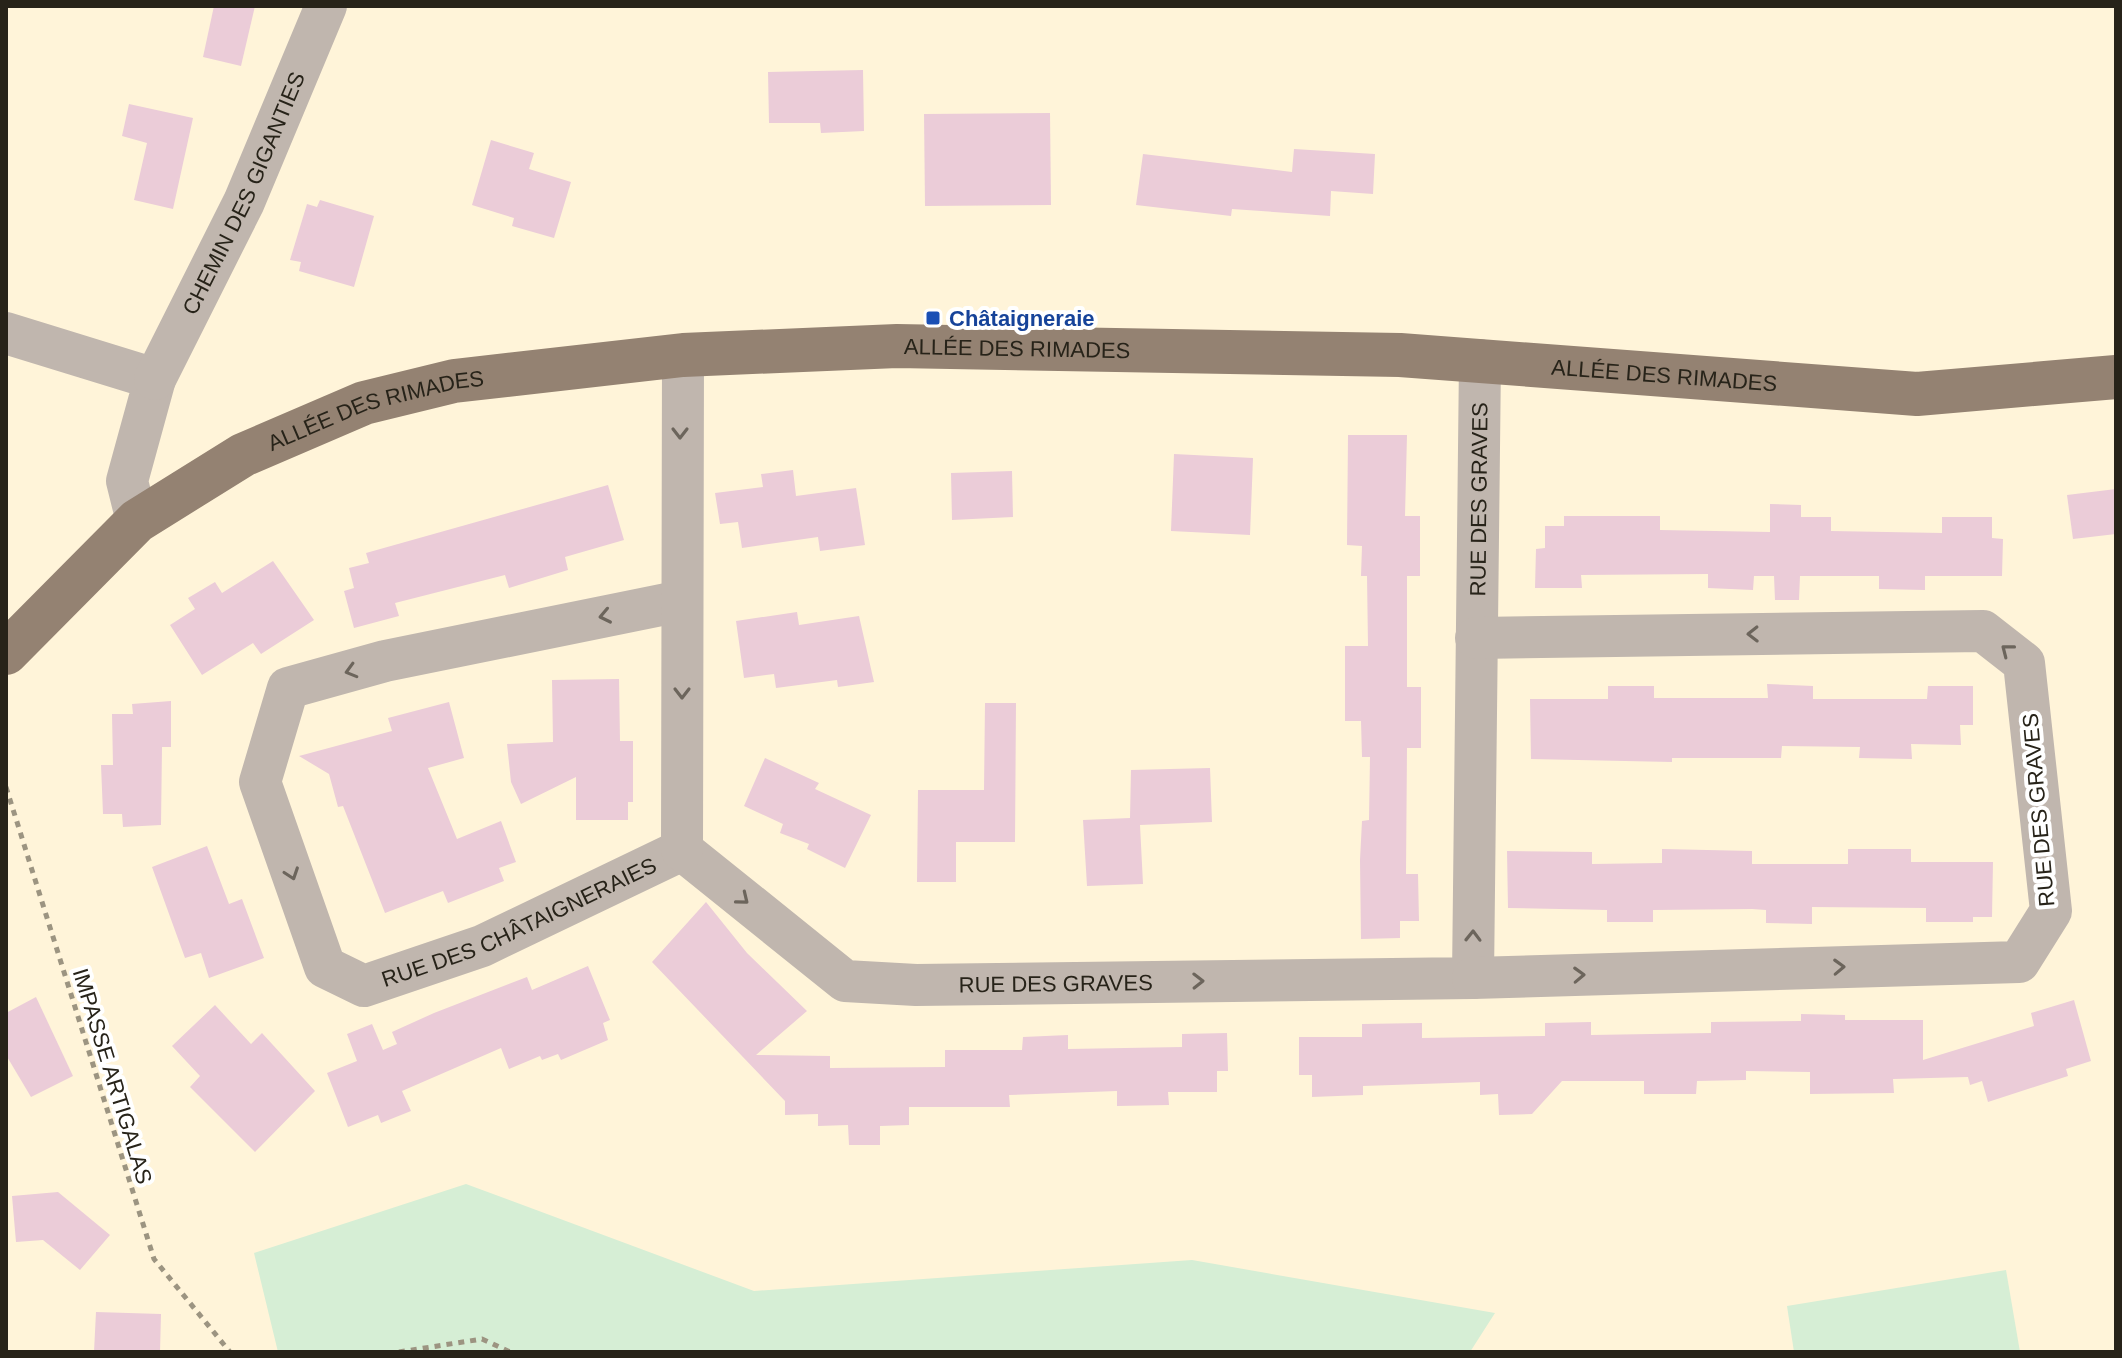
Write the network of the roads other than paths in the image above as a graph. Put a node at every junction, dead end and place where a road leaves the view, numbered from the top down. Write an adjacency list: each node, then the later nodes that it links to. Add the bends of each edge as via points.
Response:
1 (326, 6): 6 (street, CHEMIN DES GIGANTIES, via 244,202)
2 (6, 333): 6 (street)
3 (683, 355): 4 (main road, ALLÉE DES RIMADES, via 897,346); 7 (main road, ALLÉE DES RIMADES, via 454,381 364,403 243,455); 8 (street, RUE DES CHÂTAIGNERAIES, one-way to 8)
4 (1480, 360): 5 (main road, ALLÉE DES RIMADES, via 1917,394); 9 (street, RUE DES GRAVES)
5 (2116, 377)
6 (155, 379): 7 (street, CHEMIN DES GIGANTIES, via 127,481)
7 (137, 521): 10 (main road, ALLÉE DES RIMADES)
8 (681, 601): 11 (street, RUE DES CHÂTAIGNERAIES, one-way to 11); 11 (street, RUE DES CHÂTAIGNERAIES, one-way to 11, via 385,661 288,688 260,782 325,967 364,986 482,946)
9 (1476, 638): 12 (street, RUE DES GRAVES, one-way to 9); 12 (street, RUE DES GRAVES, one-way to 9, via 2019,962 2051,911 2024,663 1983,631)
10 (6, 653)
11 (682, 850): 12 (street, RUE DES GRAVES, one-way to 12, via 845,981 916,985)
12 (1473, 978)

